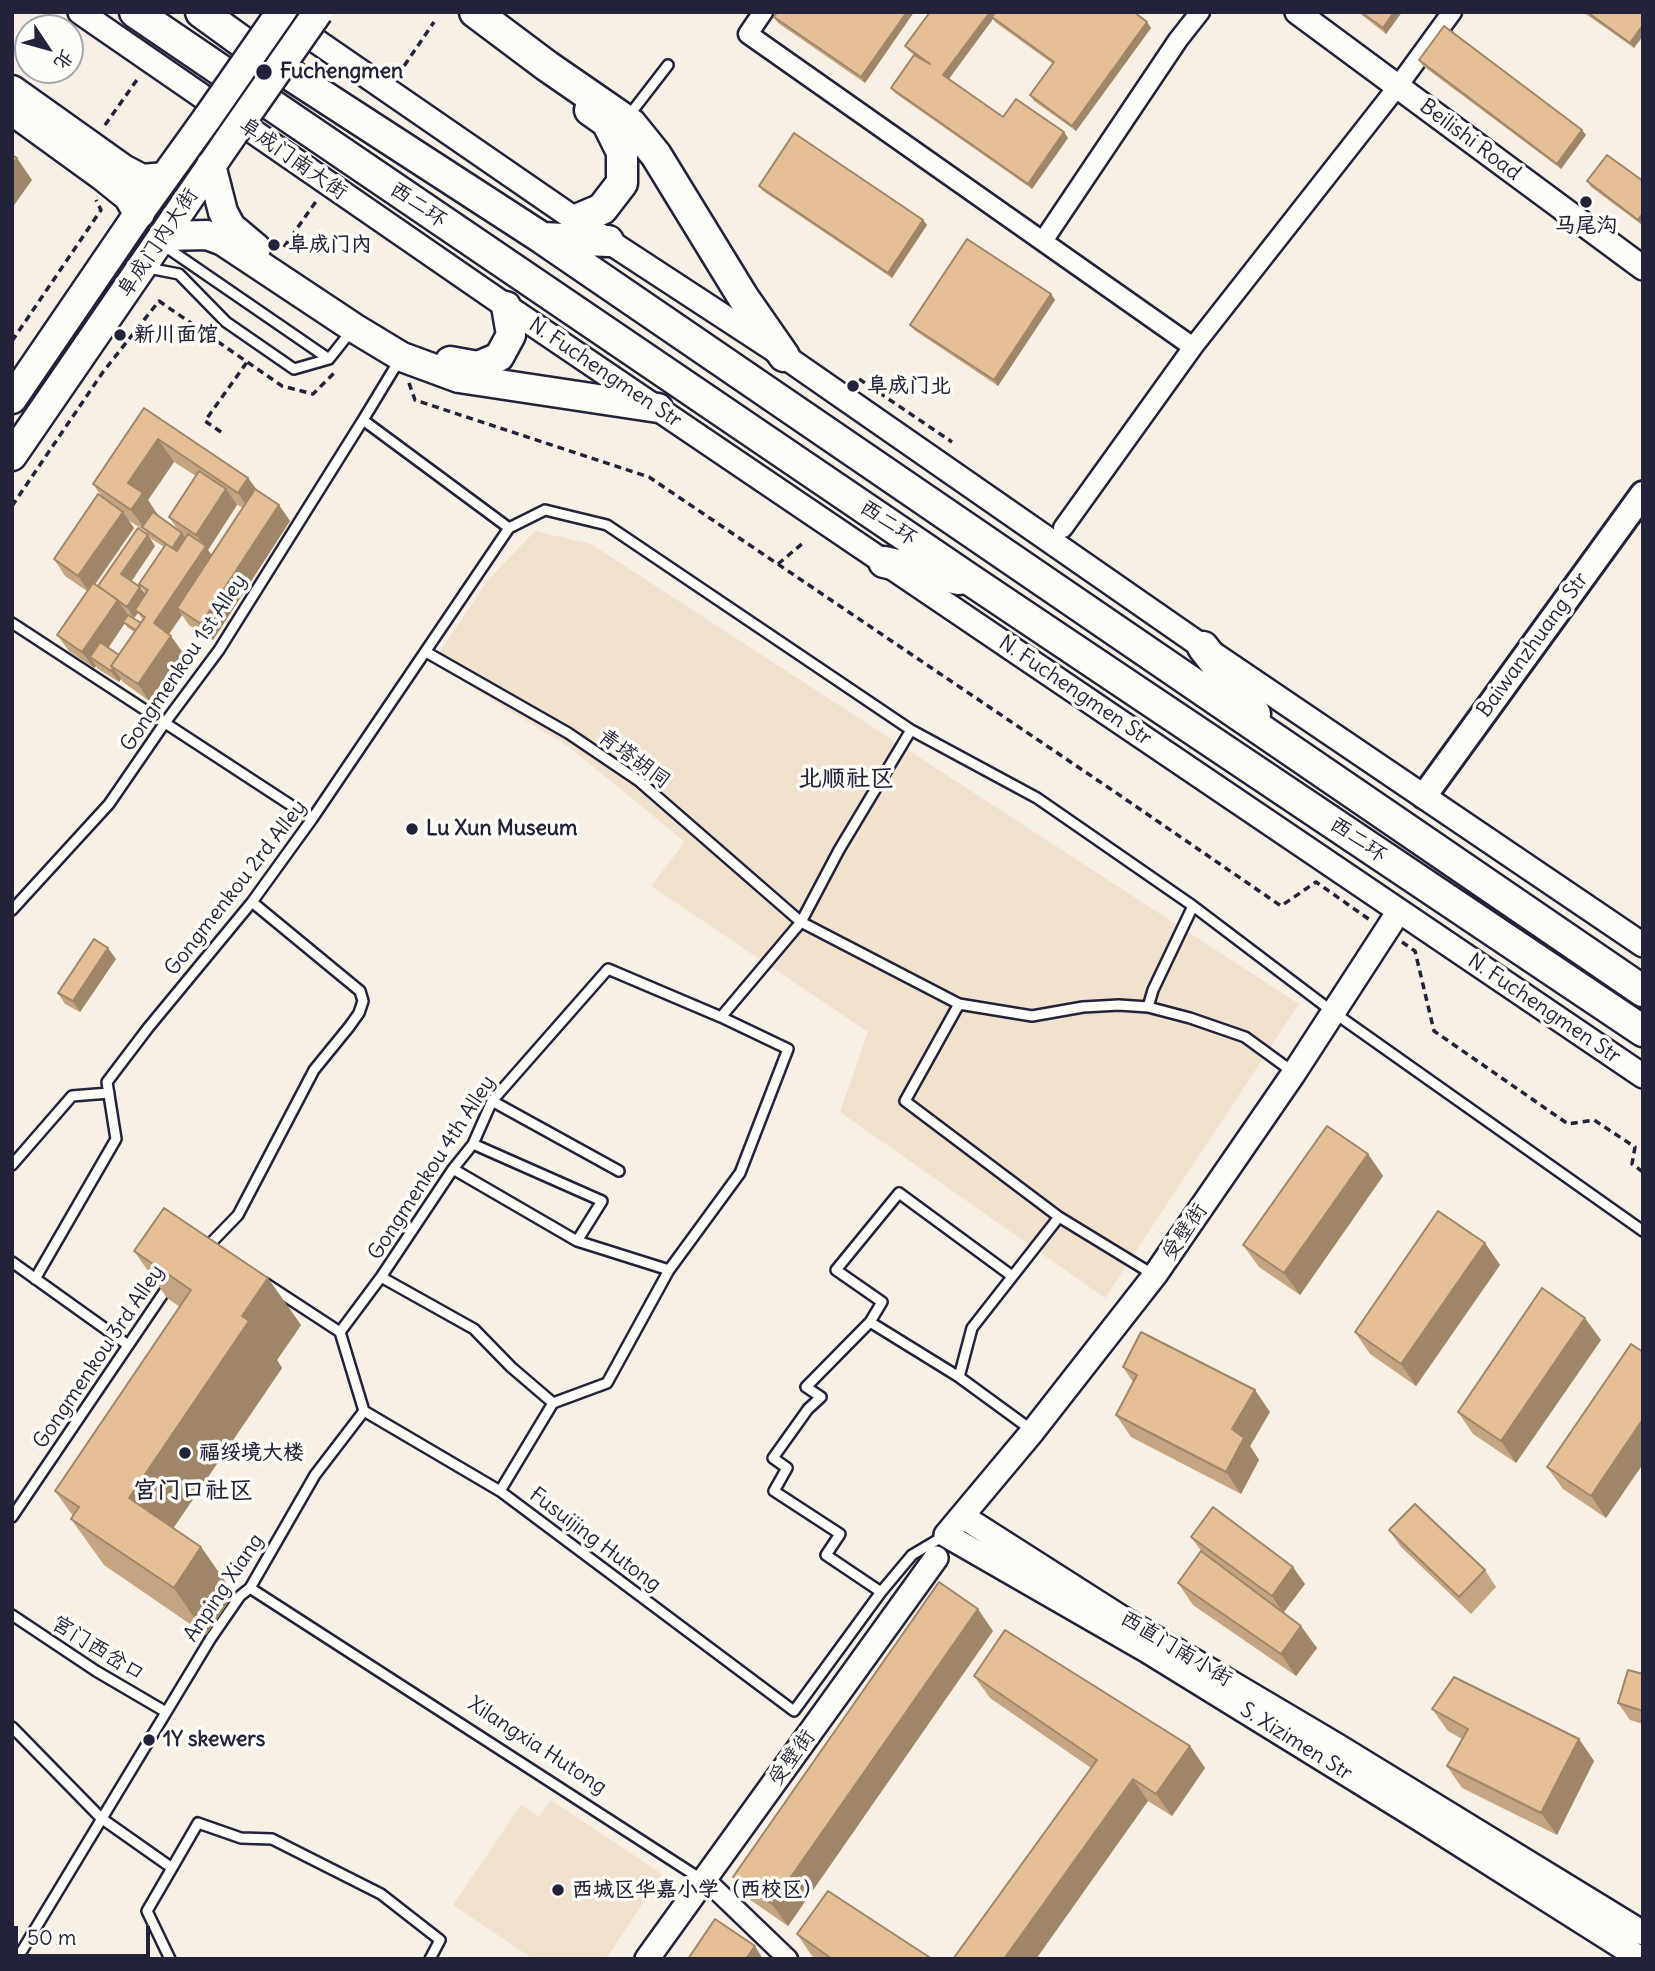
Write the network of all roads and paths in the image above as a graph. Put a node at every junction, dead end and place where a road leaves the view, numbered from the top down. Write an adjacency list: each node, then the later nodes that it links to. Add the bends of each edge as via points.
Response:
1 (80, 12): 34 (street, 阜成门南大街)
2 (135, 12): 55 (highway, 西二环)
3 (201, 12): 27 (highway, 西二环)
4 (274, 12): 26 (street)
5 (281, 12): 22 (main road, 阜成门内大街, bridge)
6 (318, 12): 21 (main road, 阜成门内大街, bridge)
7 (475, 12): 38 (highway, via 631,124 656,155)
8 (763, 12): 30 (street, via 748,34)
9 (1200, 12): 30 (street)
10 (1297, 12): 16 (street, Beilishi Road)
11 (1452, 12): 16 (street)
12 (445, 17): 14 (path); 26 (highway, via 607,122 622,152 622,183 602,209)
13 (668, 65): 18 (lane)
14 (400, 72)
15 (140, 75): 20 (path)
16 (1398, 86): 33 (street, Beilishi Road); 37 (street)
17 (12, 90): 22 (main road, via 142,180)
18 (634, 109)
19 (12, 110): 25 (highway, via 123,192)
20 (105, 125)
21 (211, 165): 28 (main road, 阜成门内大街); 35 (main road, via 223,212 232,227)
22 (165, 177): 25 (main road, 阜成门内大街)
23 (318, 199): 31 (path)
24 (95, 200): 36 (path, via 101,210)
25 (139, 213): 42 (main road, 阜成门内大街)
26 (576, 220): 29 (street)
27 (542, 238): 29 (highway); 61 (highway, 西二环)
28 (162, 239): 32 (main road, 阜成门内大街); 35 (main road, via 206,235 223,241); 39 (lane)
29 (608, 241): 38 (street)
30 (1043, 241): 37 (street)
31 (284, 247)
32 (142, 267): 39 (lane, via 178,274 226,322 294,369); 47 (main road, 阜成门内大街)
33 (1643, 268)
34 (506, 306): 35 (main road, via 511,335 499,356 478,366 445,360); 43 (street, N. Fuchengmen Str)
35 (358, 323): 39 (lane); 40 (main road)
36 (12, 341)
37 (1193, 347): 51 (street)
38 (784, 356): 57 (street)
39 (329, 359)
40 (397, 364): 43 (main road); 44 (lane, Gongmenkou 1st Alley); 54 (path, via 415,400 649,477)
41 (859, 379): 46 (path)
42 (12, 399)
43 (658, 408): 53 (street, N. Fuchengmen Str)
44 (363, 420): 50 (lane); 59 (lane, Gongmenkou 1st Alley, via 219,650)
45 (221, 432): 49 (path, via 205,421 247,362 159,301 103,372)
46 (952, 442)
47 (12, 456)
48 (1643, 494): 62 (main road, Baiwanzhuang Str)
49 (12, 506)
50 (509, 528): 58 (lane, Gongmenkou 2rd Alley); 60 (lane, via 545,510 607,525)
51 (1063, 528)
52 (803, 543): 54 (path)
53 (884, 562): 55 (highway); 67 (street, N. Fuchengmen Str)
54 (778, 565): 69 (path, via 1281,906 1316,882)
55 (975, 583): 75 (highway, 西二环)
56 (12, 624): 59 (lane)
57 (1203, 647): 61 (highway); 62 (street)
58 (426, 652): 63 (lane, Gongmenkou 2rd Alley); 68 (lane, 青塔胡同, via 568,733 639,781)
59 (164, 724): 63 (lane); 66 (lane, Gongmenkou 1st Alley, via 109,804)
60 (911, 730): 65 (lane, via 1037,797); 68 (lane)
61 (1273, 737): 71 (highway, 西二环)
62 (1424, 796): 70 (street)
63 (312, 819): 64 (lane, Gongmenkou 2rd Alley)
64 (252, 902): 81 (lane, Gongmenkou 2rd Alley, via 107,1082); 92 (lane, via 360,991 363,1001 359,1013 314,1070 237,1215)
65 (1193, 906): 73 (lane); 74 (lane)
66 (12, 910)
67 (1399, 911): 69 (street, 受壁街); 80 (street, N. Fuchengmen Str)
68 (801, 922): 72 (lane, 青塔胡同); 76 (lane)
69 (1386, 931): 74 (street, 受壁街); 87 (path, via 1415,951 1434,1031 1568,1124 1594,1120 1635,1147 1632,1164)
70 (1643, 946)
71 (1639, 988)
72 (959, 1004): 73 (lane, 青塔胡同, via 1032,1016 1083,1007); 88 (lane, via 905,1101)
73 (1149, 1007): 79 (lane, 青塔胡同, via 1245,1037)
74 (1333, 1012): 79 (street, 受壁街); 89 (lane)
75 (1614, 1012): 77 (highway, 西二环); 78 (highway)
76 (721, 1017): 82 (lane, Gongmenkou 4th Alley, via 608,968); 95 (lane, via 788,1049 740,1173)
77 (1643, 1031)
78 (1643, 1036)
79 (1294, 1073): 97 (street, 受壁街)
80 (1643, 1076)
81 (109, 1093): 84 (lane, via 72,1096); 101 (lane, via 116,1139)
82 (492, 1101): 83 (lane, Gongmenkou 4th Alley); 86 (lane)
83 (473, 1144): 85 (lane, Gongmenkou 4th Alley); 90 (lane, via 602,1201)
84 (12, 1165)
85 (453, 1169): 90 (lane); 99 (lane, Gongmenkou 4th Alley)
86 (619, 1171)
87 (1643, 1172)
88 (1059, 1217): 97 (lane); 98 (lane)
89 (1643, 1231)
90 (578, 1241): 95 (lane)
91 (196, 1244): 92 (lane)
92 (209, 1245): 93 (lane)
93 (220, 1252)
94 (12, 1262): 101 (lane)
95 (669, 1270): 106 (lane, via 607,1383)
96 (252, 1274): 103 (lane)
97 (1155, 1275): 108 (street, 受壁街)
98 (1012, 1276): 102 (lane, via 899,1193 836,1270 882,1301); 105 (lane, via 972,1328)
99 (381, 1277): 103 (lane, Gongmenkou 4th Alley); 106 (lane, via 474,1329)
100 (173, 1278): 104 (lane, Gongmenkou 3rd Alley)
101 (34, 1279): 104 (lane)
102 (870, 1322): 105 (lane); 115 (lane, via 806,1387 821,1397 773,1458 787,1468 774,1491 841,1534 826,1555)
103 (340, 1332): 107 (lane)
104 (128, 1345): 111 (lane, Gongmenkou 3rd Alley)
105 (959, 1377): 108 (lane)
106 (553, 1403): 109 (lane)
107 (365, 1411): 109 (lane, Fusuijing Hutong); 114 (lane, Anping Xiang, via 314,1475)
108 (1033, 1431): 110 (street, 受壁街)
109 (500, 1491): 115 (lane, Fusuijing Hutong, via 794,1711)
110 (962, 1516): 112 (street, 受壁街); 122 (street, 西直门南小街, via 1125,1620)
111 (12, 1517)
112 (946, 1535): 115 (lane, via 912,1555); 128 (street, S. Xizimen Str, via 1146,1650)
113 (936, 1558): 126 (street, 受壁街)
114 (250, 1588): 117 (lane, Anping Xiang, via 211,1638); 121 (lane, Xilangxia Hutong)
115 (881, 1592)
116 (12, 1615): 117 (lane, 宫门西岔口)
117 (166, 1712): 119 (lane, Anping Xiang)
118 (12, 1727): 119 (lane)
119 (101, 1818): 120 (lane); 123 (lane, Anping Xiang)
120 (172, 1868): 124 (lane, via 147,1912); 125 (lane, via 198,1823 241,1838 272,1839 381,1894 439,1940)
121 (711, 1885): 127 (street, Xilangxia Hutong)
122 (1643, 1933)
123 (17, 1959)
124 (170, 1959)
125 (430, 1959)
126 (647, 1959)
127 (788, 1959)
128 (1641, 1959)

